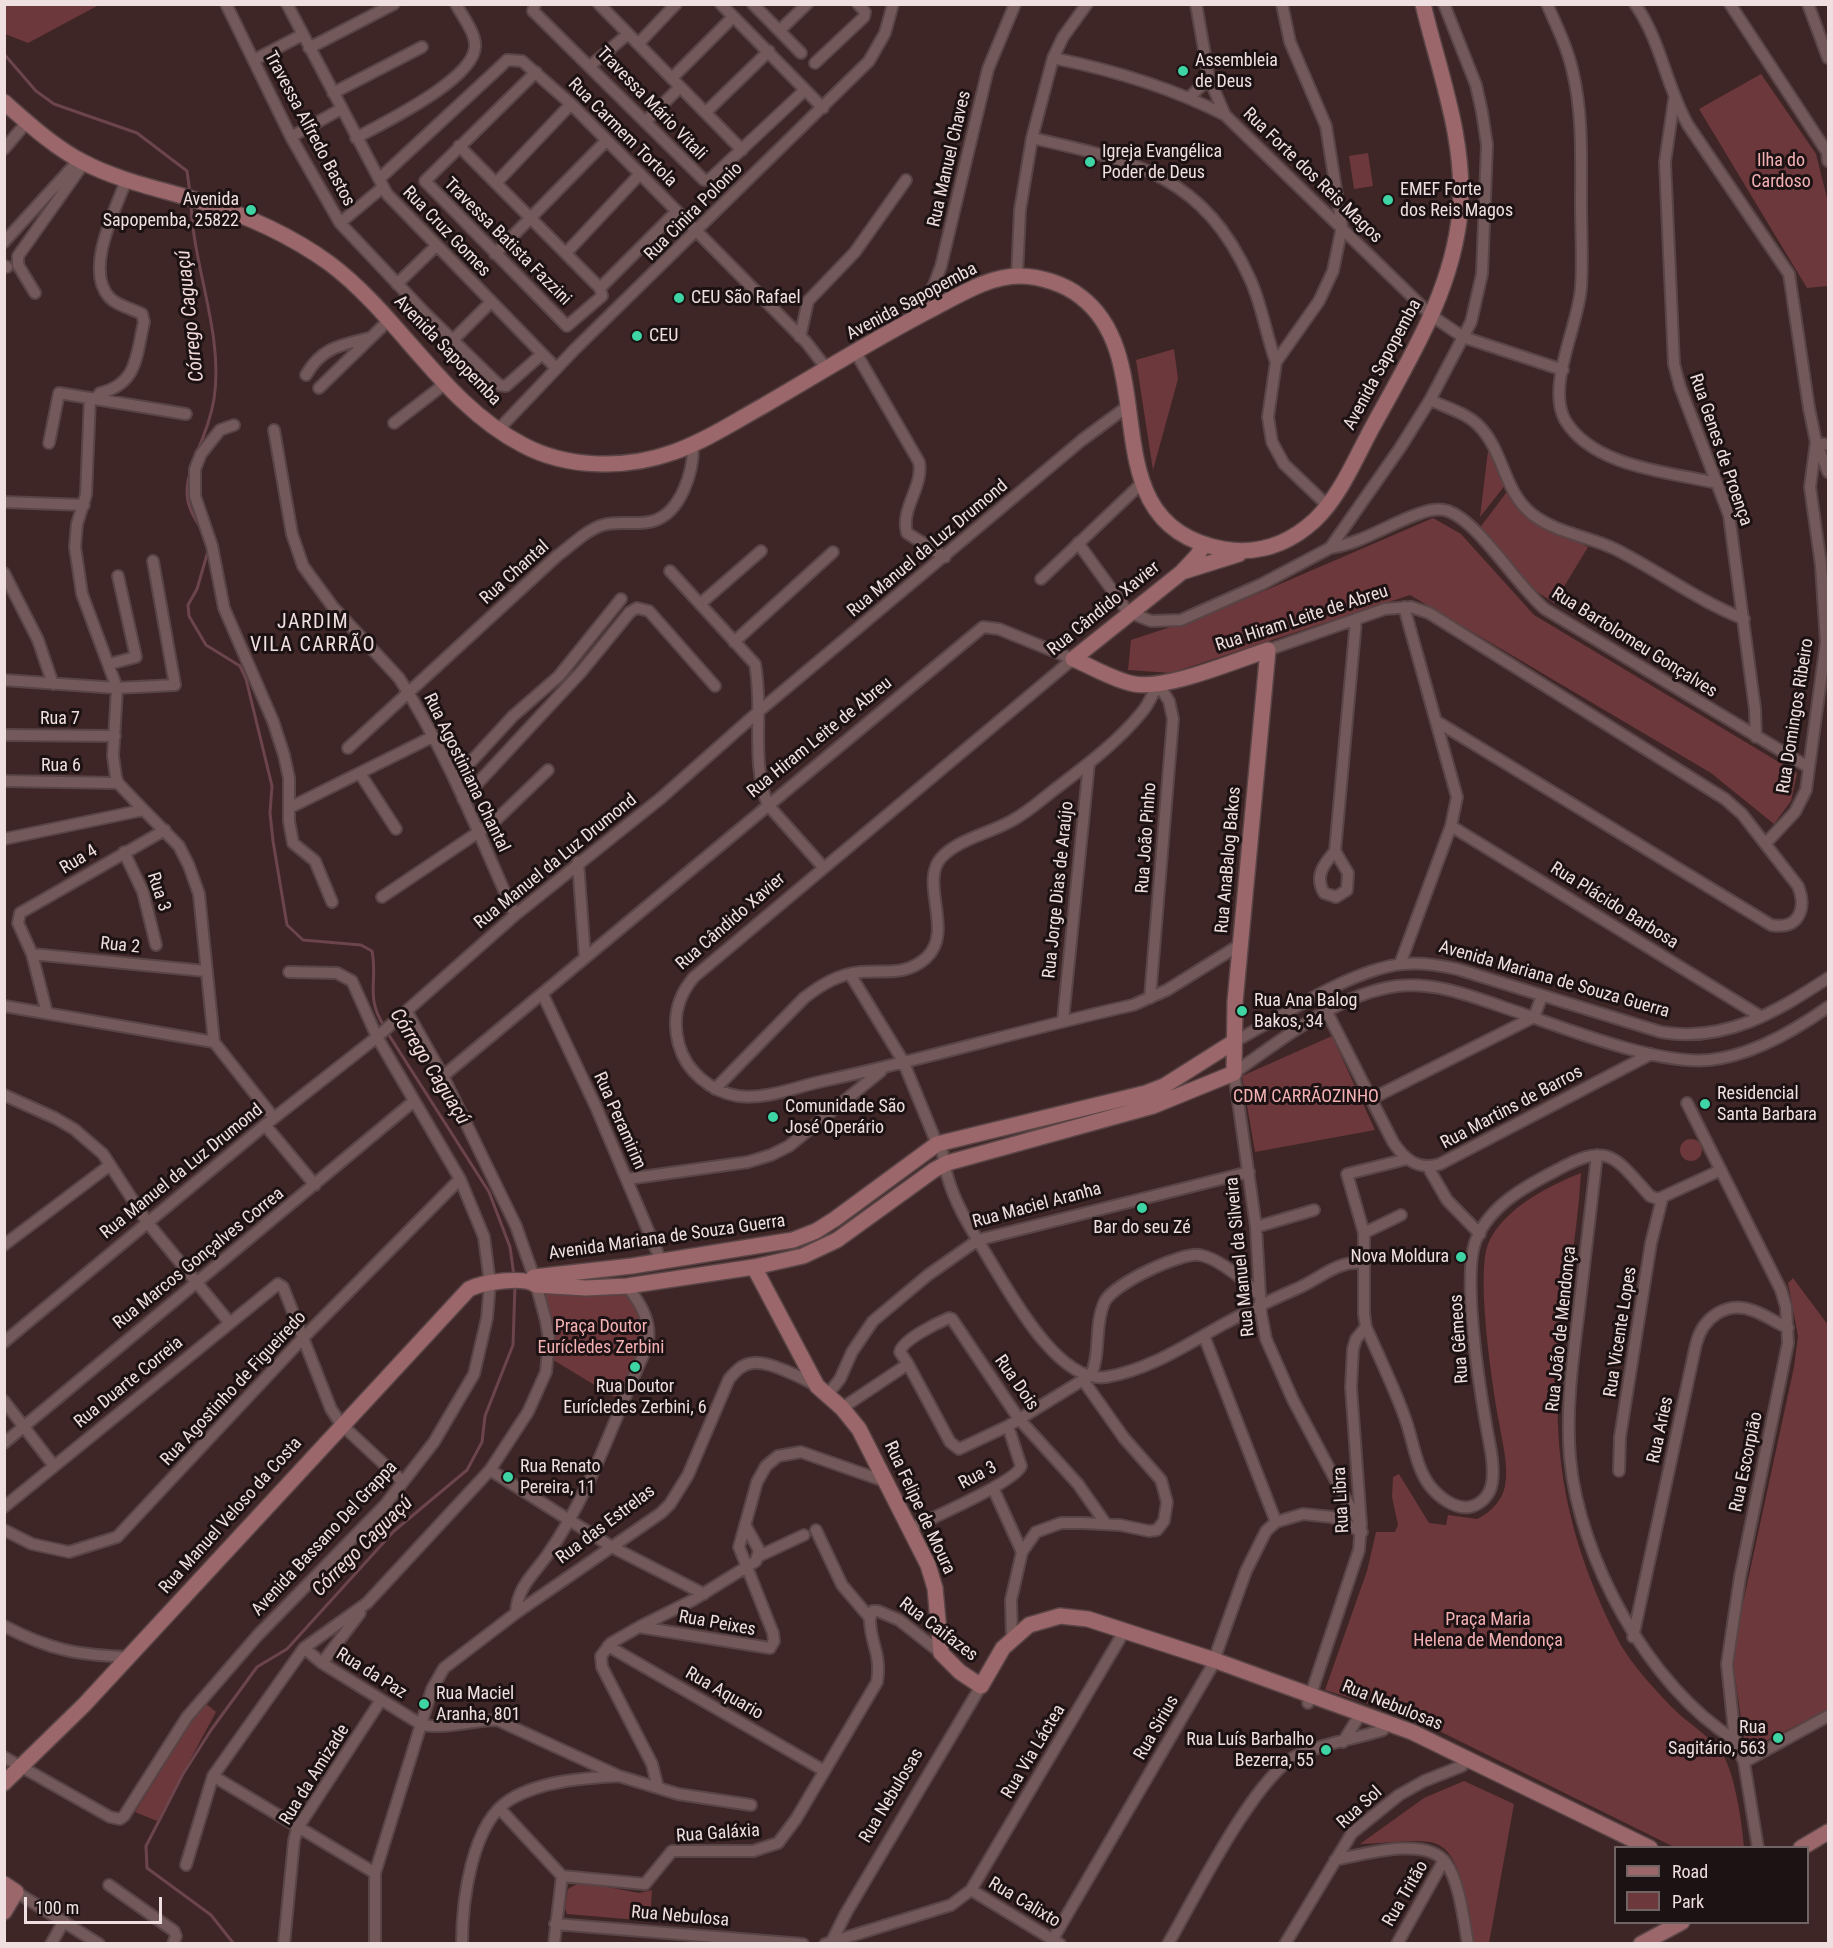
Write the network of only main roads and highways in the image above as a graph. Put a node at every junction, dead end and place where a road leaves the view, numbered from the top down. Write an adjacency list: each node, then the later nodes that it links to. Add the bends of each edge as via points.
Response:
1 (1423, 4): 4 (main road, Avenida Sapopemba, via 1454,123 1461,180 1458,227 1449,267 1432,316 1328,506 1297,534 1269,548)
2 (4, 102): 3 (main road, Avenida Sapopemba, via 82,161 208,203 270,228 309,251 352,283 446,383 498,430 521,445 578,462 645,460 693,444 972,289 1017,276 1063,286 1085,299 1106,322 1121,360 1136,467 1142,483 1169,523)
3 (1204, 544): 4 (main road, Avenida Sapopemba); 5 (main road, Rua Cândido Xavier)
4 (1250, 551): 5 (main road)
5 (1182, 572): 7 (main road, Rua Cândido Xavier)
6 (1268, 650): 7 (main road, Rua Hiram Leite de Abreu, via 1147,685 1123,681); 8 (main road, Rua AnaBalog Bakos)
7 (1074, 659)
8 (1232, 1043): 9 (main road, Rua AnaBalog Bakos); 11 (main road, Avenida Mariana de Souza Guerra, via 1146,1093 938,1143 816,1231 784,1242 661,1261)
9 (1234, 1073): 10 (main road, Avenida Mariana de Souza Guerra, via 1179,1098 943,1169 821,1250)
10 (754, 1267): 11 (main road, Avenida Mariana de Souza Guerra); 13 (main road, Rua Felipe de Moura, via 823,1390 859,1429 928,1565 935,1588)
11 (633, 1278): 12 (main road, Avenida Mariana de Souza Guerra)
12 (493, 1282): 16 (main road, Rua Manuel Veloso da Costa, via 465,1292 128,1658)
13 (941, 1653): 14 (main road, Rua Caifazes)
14 (981, 1686): 15 (main road, Rua Nebulosas, via 1003,1648 1029,1625 1060,1616 1088,1619 1385,1726)
15 (1464, 1762): 19 (main road, Rua Nebulosas); 20 (main road, Rua Nebulosas)
16 (6, 1780)
17 (1828, 1832): 21 (main road)
18 (1828, 1842): 22 (main road)
19 (1629, 1846)
20 (1646, 1846)
21 (1804, 1846)
22 (1809, 1852)
23 (10, 1888): 24 (main road)
24 (4, 1912)
25 (1667, 1924): 27 (main road)
26 (1680, 1924): 28 (main road)
27 (1629, 1944)
28 (1641, 1944)

